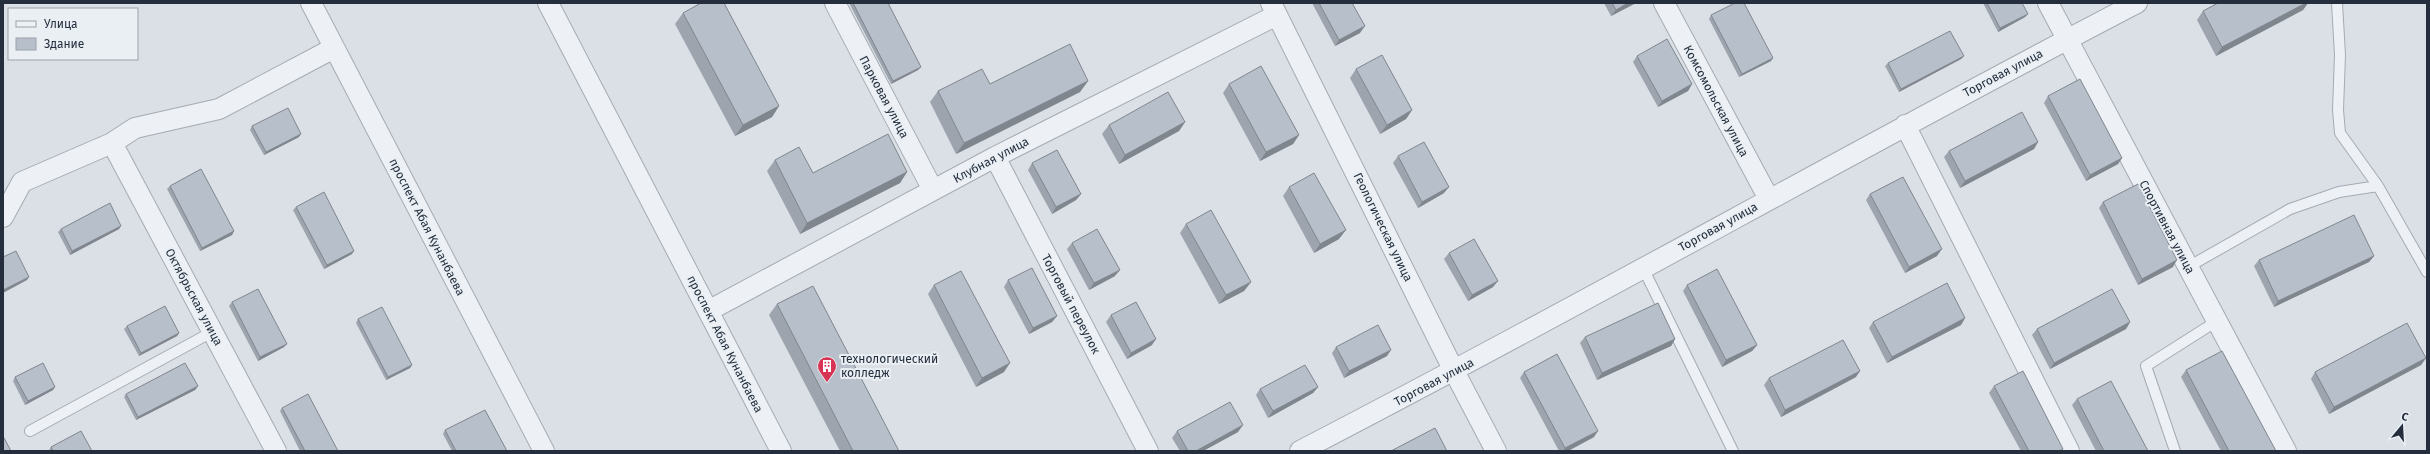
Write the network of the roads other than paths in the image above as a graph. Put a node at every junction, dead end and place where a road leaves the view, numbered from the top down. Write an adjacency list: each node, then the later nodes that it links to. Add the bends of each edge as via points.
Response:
1 (311, 3): 10 (street, проспект Абая Кунанбаева)
2 (548, 3): 21 (street, проспект Абая Кунанбаева)
3 (835, 3): 15 (street, Парковая улица)
4 (1664, 3): 16 (street, Комсомольская улица)
5 (2048, 3): 9 (street, Спортивная улица)
6 (2137, 3): 9 (street, Торговая улица)
7 (2337, 3): 14 (lane, via 2340,133)
8 (1274, 9): 13 (street, Клубная улица); 24 (street, Геологическая улица)
9 (2067, 39): 11 (street, Торговая улица); 18 (street, Спортивная улица)
10 (334, 48): 12 (street, via 219,109 135,128); 27 (street, проспект Абая Кунанбаева)
11 (1905, 125): 16 (street, Торговая улица); 33 (street)
12 (112, 143): 17 (street, via 22,182); 23 (street, Октябрьская улица)
13 (995, 157): 15 (street, Клубная улица); 29 (street, Торговый переулок)
14 (2378, 186): 18 (lane, via 2339,192 2290,209); 20 (lane)
15 (933, 190): 21 (street, Клубная улица)
16 (1769, 199): 19 (street, Торговая улица)
17 (3, 217)
18 (2188, 267): 22 (street, Спортивная улица)
19 (1643, 268): 24 (street, Торговая улица); 32 (lane)
20 (2427, 272)
21 (708, 311): 28 (street, проспект Абая Кунанбаева)
22 (2216, 321): 34 (lane, via 2146,366); 35 (street, Спортивная улица)
23 (212, 332): 25 (lane); 26 (street, Октябрьская улица)
24 (1454, 372): 30 (street, Торговая улица); 31 (street, Геологическая улица)
25 (30, 431)
26 (276, 451)
27 (544, 451)
28 (781, 451)
29 (1148, 451)
30 (1300, 451)
31 (1496, 451)
32 (1733, 451)
33 (2070, 451)
34 (2175, 451)
35 (2286, 451)

